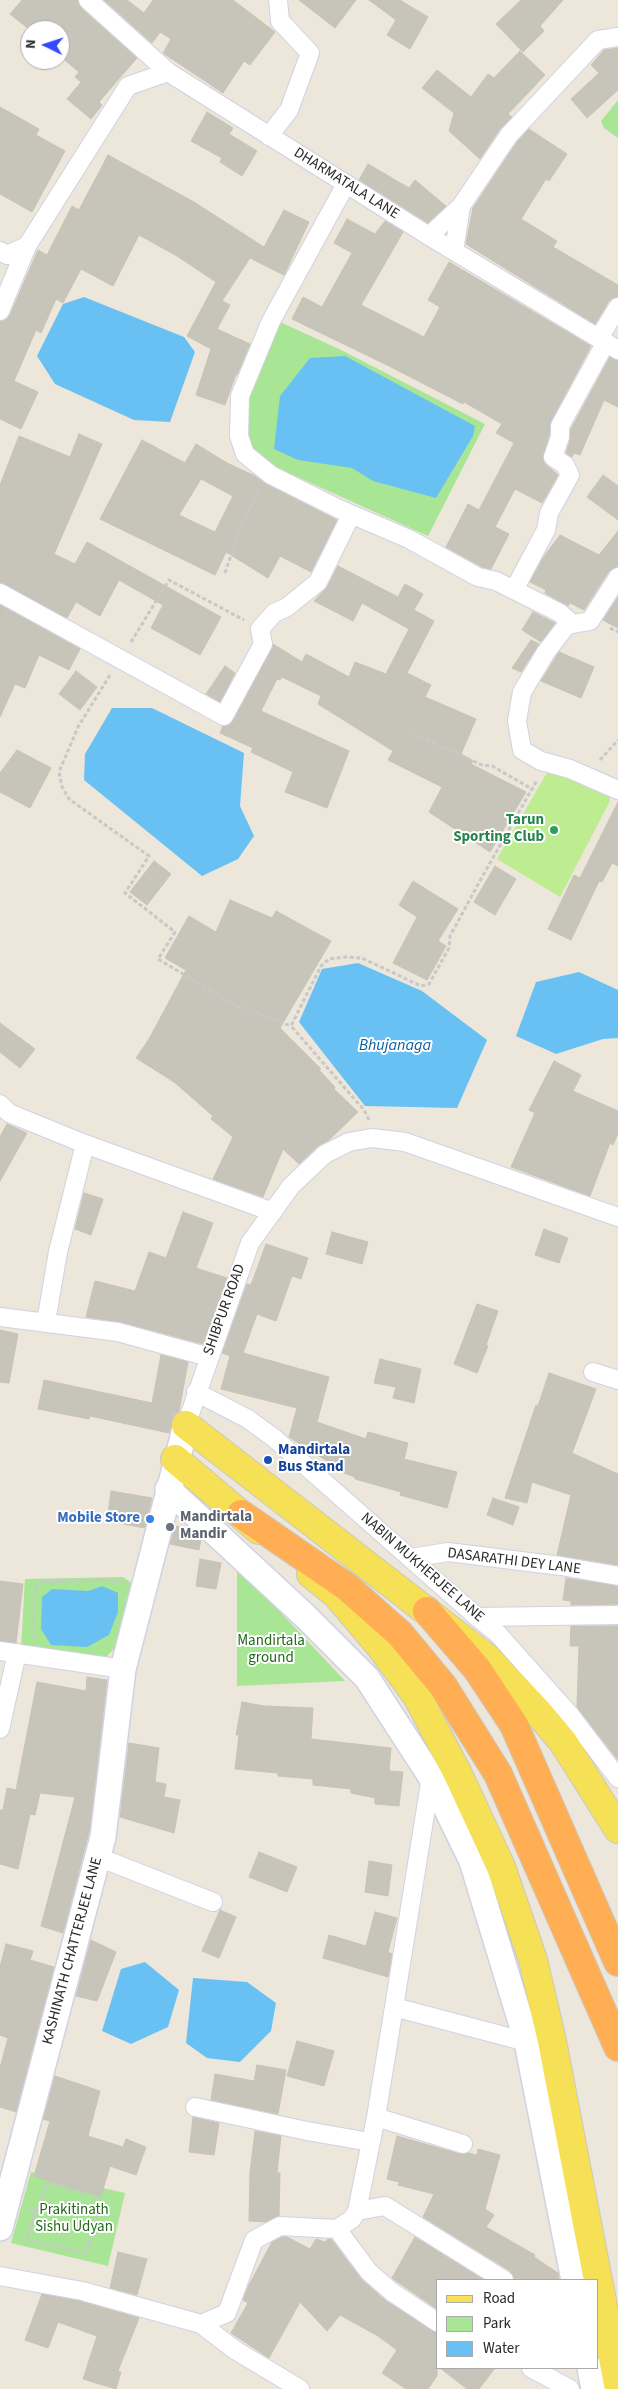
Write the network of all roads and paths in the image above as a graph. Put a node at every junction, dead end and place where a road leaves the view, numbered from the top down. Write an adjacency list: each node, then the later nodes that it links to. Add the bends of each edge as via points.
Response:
1 (88, 0): 4 (street, DHARMATALA LANE)
2 (278, 0): 5 (street, via 280,21 310,53 289,110)
3 (618, 37): 7 (street, via 598,40 515,128)
4 (168, 72): 5 (street, DHARMATALA LANE); 9 (street, via 128,86)
5 (269, 136): 6 (street, DHARMATALA LANE)
6 (346, 184): 8 (street, DHARMATALA LANE); 15 (street, via 271,321 240,396 239,436 244,454)
7 (460, 206): 8 (street); 11 (street)
8 (428, 236): 11 (street, DHARMATALA LANE)
9 (27, 246): 10 (street, via 7,254); 13 (street)
10 (0, 251)
11 (454, 251): 14 (street, DHARMATALA LANE)
12 (618, 307): 14 (street)
13 (0, 311)
14 (608, 344): 19 (street, via 560,426 560,438 553,457 565,465 570,475 549,513 546,530)
15 (267, 472): 16 (street); 17 (path, via 242,523)
16 (351, 515): 19 (street, via 409,540 478,577); 22 (street, via 318,582 287,608 274,613)
17 (225, 573)
18 (618, 577): 21 (street, via 590,621)
19 (514, 590): 21 (street, via 560,613)
20 (0, 593): 23 (street)
21 (573, 624): 26 (street, via 567,625 546,652 522,692 517,721 522,750)
22 (260, 628): 23 (path, via 170,580); 23 (street, via 263,644 224,716)
23 (120, 659): 30 (path, via 78,727 59,772 62,787 69,799 149,856 125,893 175,932 158,959 233,1004)
24 (414, 734): 28 (path, via 482,765 492,766)
25 (618, 740): 27 (path)
26 (541, 761): 27 (street); 28 (path, via 543,770)
27 (586, 775): 29 (street)
28 (532, 789): 30 (path, via 450,936 449,948 428,984 421,986 362,958 329,959 321,966)
29 (618, 790)
30 (291, 1026): 32 (path, via 364,1110 371,1122)
31 (0, 1104): 33 (street, via 10,1113)
32 (372, 1138): 34 (street, SHIBPUR ROAD, via 349,1142 325,1154 291,1186); 35 (street, SHIBPUR ROAD, via 405,1142)
33 (85, 1144): 34 (street); 37 (street, via 58,1252)
34 (273, 1212): 38 (street, SHIBPUR ROAD, via 250,1243)
35 (618, 1216)
36 (0, 1317): 37 (street)
37 (46, 1322): 38 (street, via 118,1332)
38 (209, 1357): 41 (street, SHIBPUR ROAD)
39 (593, 1372): 40 (street)
40 (618, 1380)
41 (196, 1392): 42 (street, SHIBPUR ROAD); 46 (street, NABIN MUKHERJEE LANE, via 248,1419 274,1438)
42 (186, 1425): 43 (street, SHIBPUR ROAD); 49 (main road)
43 (175, 1459): 44 (street, SHIBPUR ROAD); 45 (main road)
44 (168, 1489): 48 (street, SHIBPUR ROAD); 56 (street, via 367,1678)
45 (241, 1514): 52 (highway, via 348,1587)
46 (410, 1558): 47 (street, DASARATHI DEY LANE, via 448,1552); 51 (street, NABIN MUKHERJEE LANE)
47 (618, 1576)
48 (139, 1604): 53 (path, via 132,1603 133,1591 120,1581 40,1582 35,1586); 54 (street, SHIBPUR ROAD)
49 (427, 1611): 58 (main road, via 487,1658 537,1711 563,1742); 61 (highway, via 477,1669 514,1725)
50 (618, 1615): 51 (street)
51 (477, 1617): 57 (street, NABIN MUKHERJEE LANE, via 498,1634 570,1715)
52 (390, 1640): 64 (highway, via 443,1686 498,1774); 77 (main road, via 501,1867 533,1960)
53 (17, 1653): 54 (street); 55 (street)
54 (123, 1669): 59 (street, KASHINATH CHATTERJEE LANE)
55 (0, 1729)
56 (431, 1777): 62 (street); 63 (street, via 472,1861)
57 (618, 1778)
58 (618, 1829)
59 (98, 1857): 60 (street); 69 (street, KASHINATH CHATTERJEE LANE)
60 (213, 1902)
61 (618, 1962)
62 (394, 2007): 63 (street); 66 (street)
63 (527, 2042): 76 (street)
64 (618, 2047)
65 (195, 2106): 67 (street)
66 (376, 2118): 67 (street); 68 (street)
67 (370, 2142): 71 (street)
68 (464, 2144)
69 (6, 2203): 70 (path); 72 (street, KASHINATH CHATTERJEE LANE)
70 (36, 2210): 70 (path, via 26,2240 86,2253 102,2199 48,2182)
71 (357, 2211): 73 (street, via 352,2219); 75 (street, via 385,2206)
72 (0, 2228)
73 (337, 2229): 79 (street, via 369,2272); 80 (street, via 280,2226 254,2240 227,2313)
74 (0, 2276): 80 (street, via 82,2291)
75 (501, 2279)
76 (574, 2279)
77 (598, 2279)
78 (598, 2280): 83 (main road)
79 (436, 2321)
80 (201, 2324): 84 (street, via 235,2350)
81 (533, 2369): 85 (street)
82 (590, 2369): 86 (street)
83 (618, 2384)
84 (300, 2389)
85 (570, 2389)
86 (594, 2389)

